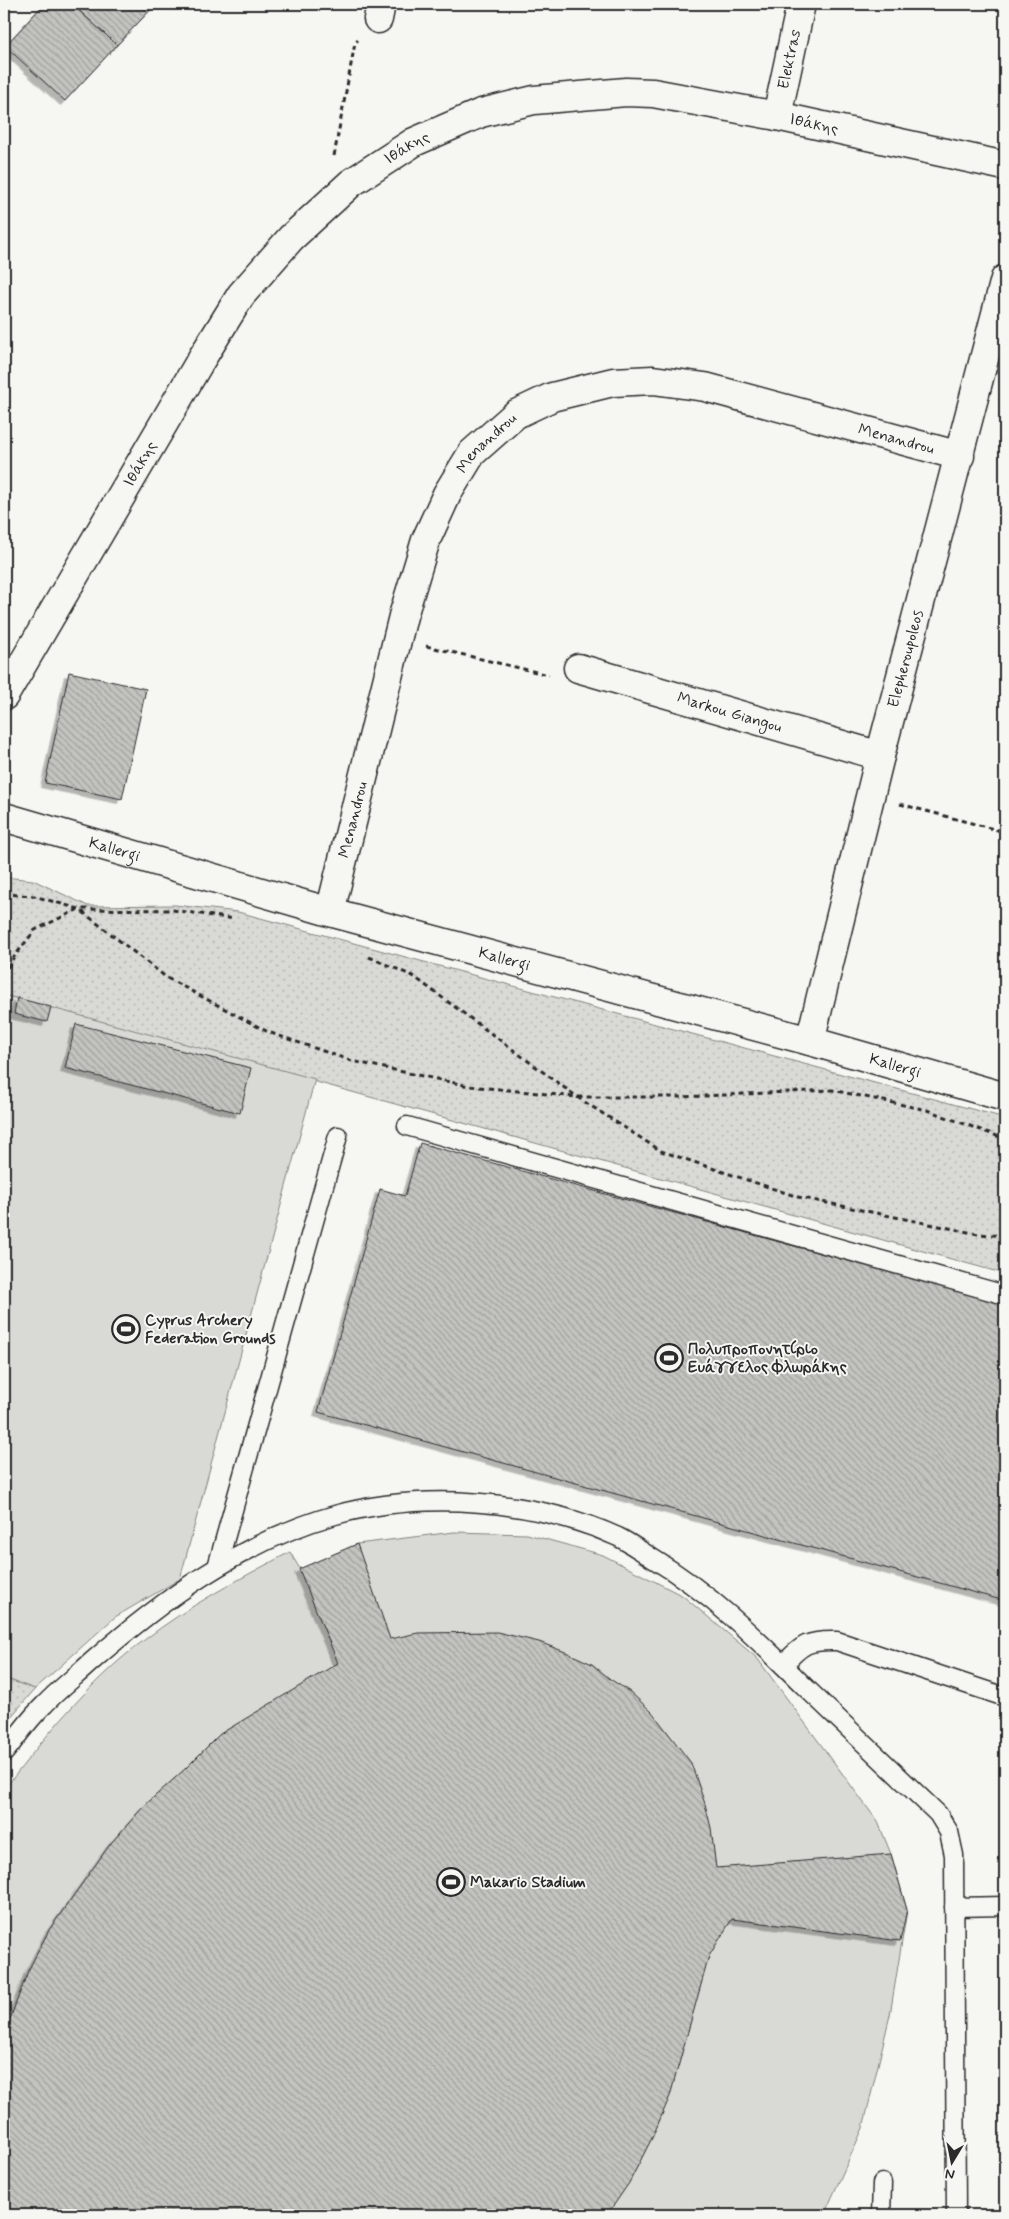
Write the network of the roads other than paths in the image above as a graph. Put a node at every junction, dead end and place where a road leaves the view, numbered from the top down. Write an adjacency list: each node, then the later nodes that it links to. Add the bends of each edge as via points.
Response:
1 (801, 4): 2 (street, Elektras)
2 (776, 116): 3 (street, Ιθάκης); 7 (street, Ιθάκης, via 653,93 596,93 534,100 481,113 414,142 351,183 291,238 241,295)
3 (1005, 166)
4 (1005, 279): 5 (street, Elepheroupoleos)
5 (960, 456): 8 (street, Elepheroupoleos); 10 (street, Menandrou, via 705,387 653,380 613,382 552,397 516,414 472,453 447,494 426,540)
6 (578, 668): 8 (street, Markou Giangou)
7 (4, 696)
8 (880, 756): 11 (street, Elepheroupoleos)
9 (4, 817): 10 (street, Kallergi)
10 (330, 912): 11 (street, Kallergi)
11 (810, 1041): 12 (street, Kallergi)
12 (1005, 1096)
13 (407, 1126): 15 (lane)
14 (338, 1136): 16 (lane)
15 (1005, 1295)
16 (217, 1567): 17 (lane, via 247,1550 335,1515 428,1502 472,1502 524,1508 574,1521 619,1538 679,1574 740,1622); 19 (lane, via 134,1624 43,1705)
17 (783, 1665): 18 (lane, via 806,1643 837,1641); 21 (lane, via 938,1814 948,1832 954,1855)
18 (1005, 1697)
19 (4, 1753)
20 (1005, 1906): 21 (lane)
21 (954, 1907): 24 (lane)
22 (882, 2183): 23 (lane)
23 (881, 2215)
24 (956, 2215)

